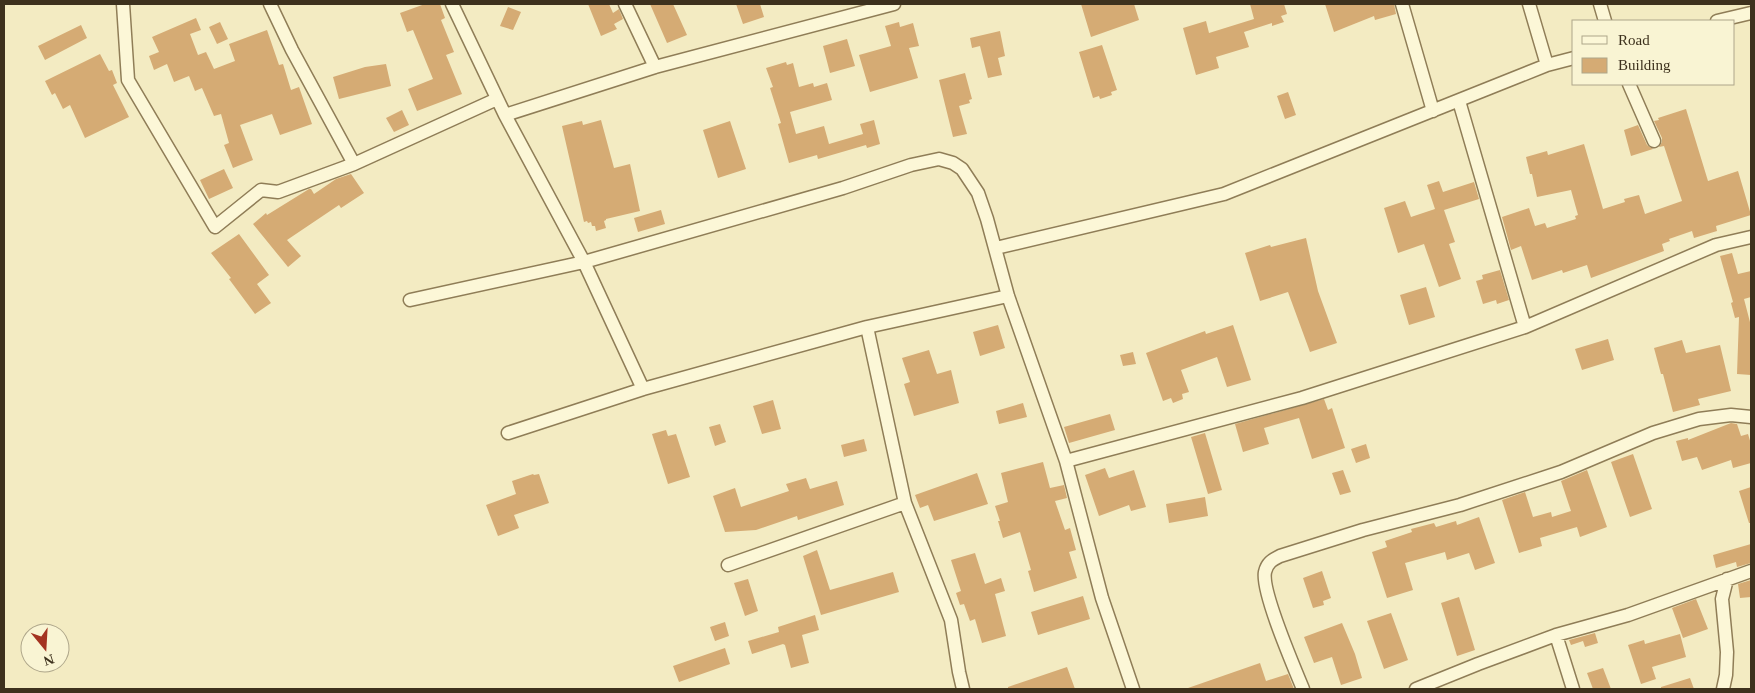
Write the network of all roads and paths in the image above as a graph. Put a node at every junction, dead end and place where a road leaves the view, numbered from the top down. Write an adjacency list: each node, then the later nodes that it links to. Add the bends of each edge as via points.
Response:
1 (123, 4): 21 (street, via 128,80 215,227 261,190 278,192)
2 (270, 4): 21 (street)
3 (452, 4): 16 (street)
4 (625, 4): 14 (street)
5 (892, 4): 14 (street)
6 (1402, 4): 18 (street)
7 (1529, 4): 13 (street)
8 (1600, 4): 10 (street)
9 (1749, 10): 11 (street)
10 (1605, 20)
11 (1720, 20)
12 (1572, 59): 13 (street)
13 (1547, 65): 17 (street)
14 (655, 67): 19 (street)
15 (1629, 85): 20 (street)
16 (498, 99): 19 (street); 21 (street)
17 (1459, 102): 18 (street); 28 (street)
18 (1433, 111): 23 (street, via 1224,194)
19 (505, 115): 24 (street)
20 (1654, 141)
21 (354, 164)
22 (1751, 237): 28 (street, via 1716,245)
23 (996, 248): 24 (street, via 978,193 962,169 939,159); 25 (street)
24 (584, 262): 26 (street); 29 (street)
25 (1008, 296): 27 (street); 32 (street)
26 (410, 300)
27 (866, 327): 29 (street); 33 (street)
28 (1524, 327): 32 (street, via 1302,398)
29 (643, 390): 31 (street)
30 (1751, 417): 40 (street, via 1731,415 1699,419 1653,433 1552,475 1460,505 1298,550 1269,562 1265,573 1267,592)
31 (508, 433)
32 (1066, 461): 39 (street, via 1102,598)
33 (905, 503): 34 (street); 38 (street, via 951,620)
34 (728, 565)
35 (1751, 571): 36 (street)
36 (1727, 579): 37 (street); 43 (street, via 1722,599 1727,652)
37 (1556, 635): 41 (street); 42 (street)
38 (963, 689)
39 (1133, 689)
40 (1302, 689)
41 (1416, 689)
42 (1573, 689)
43 (1723, 689)

